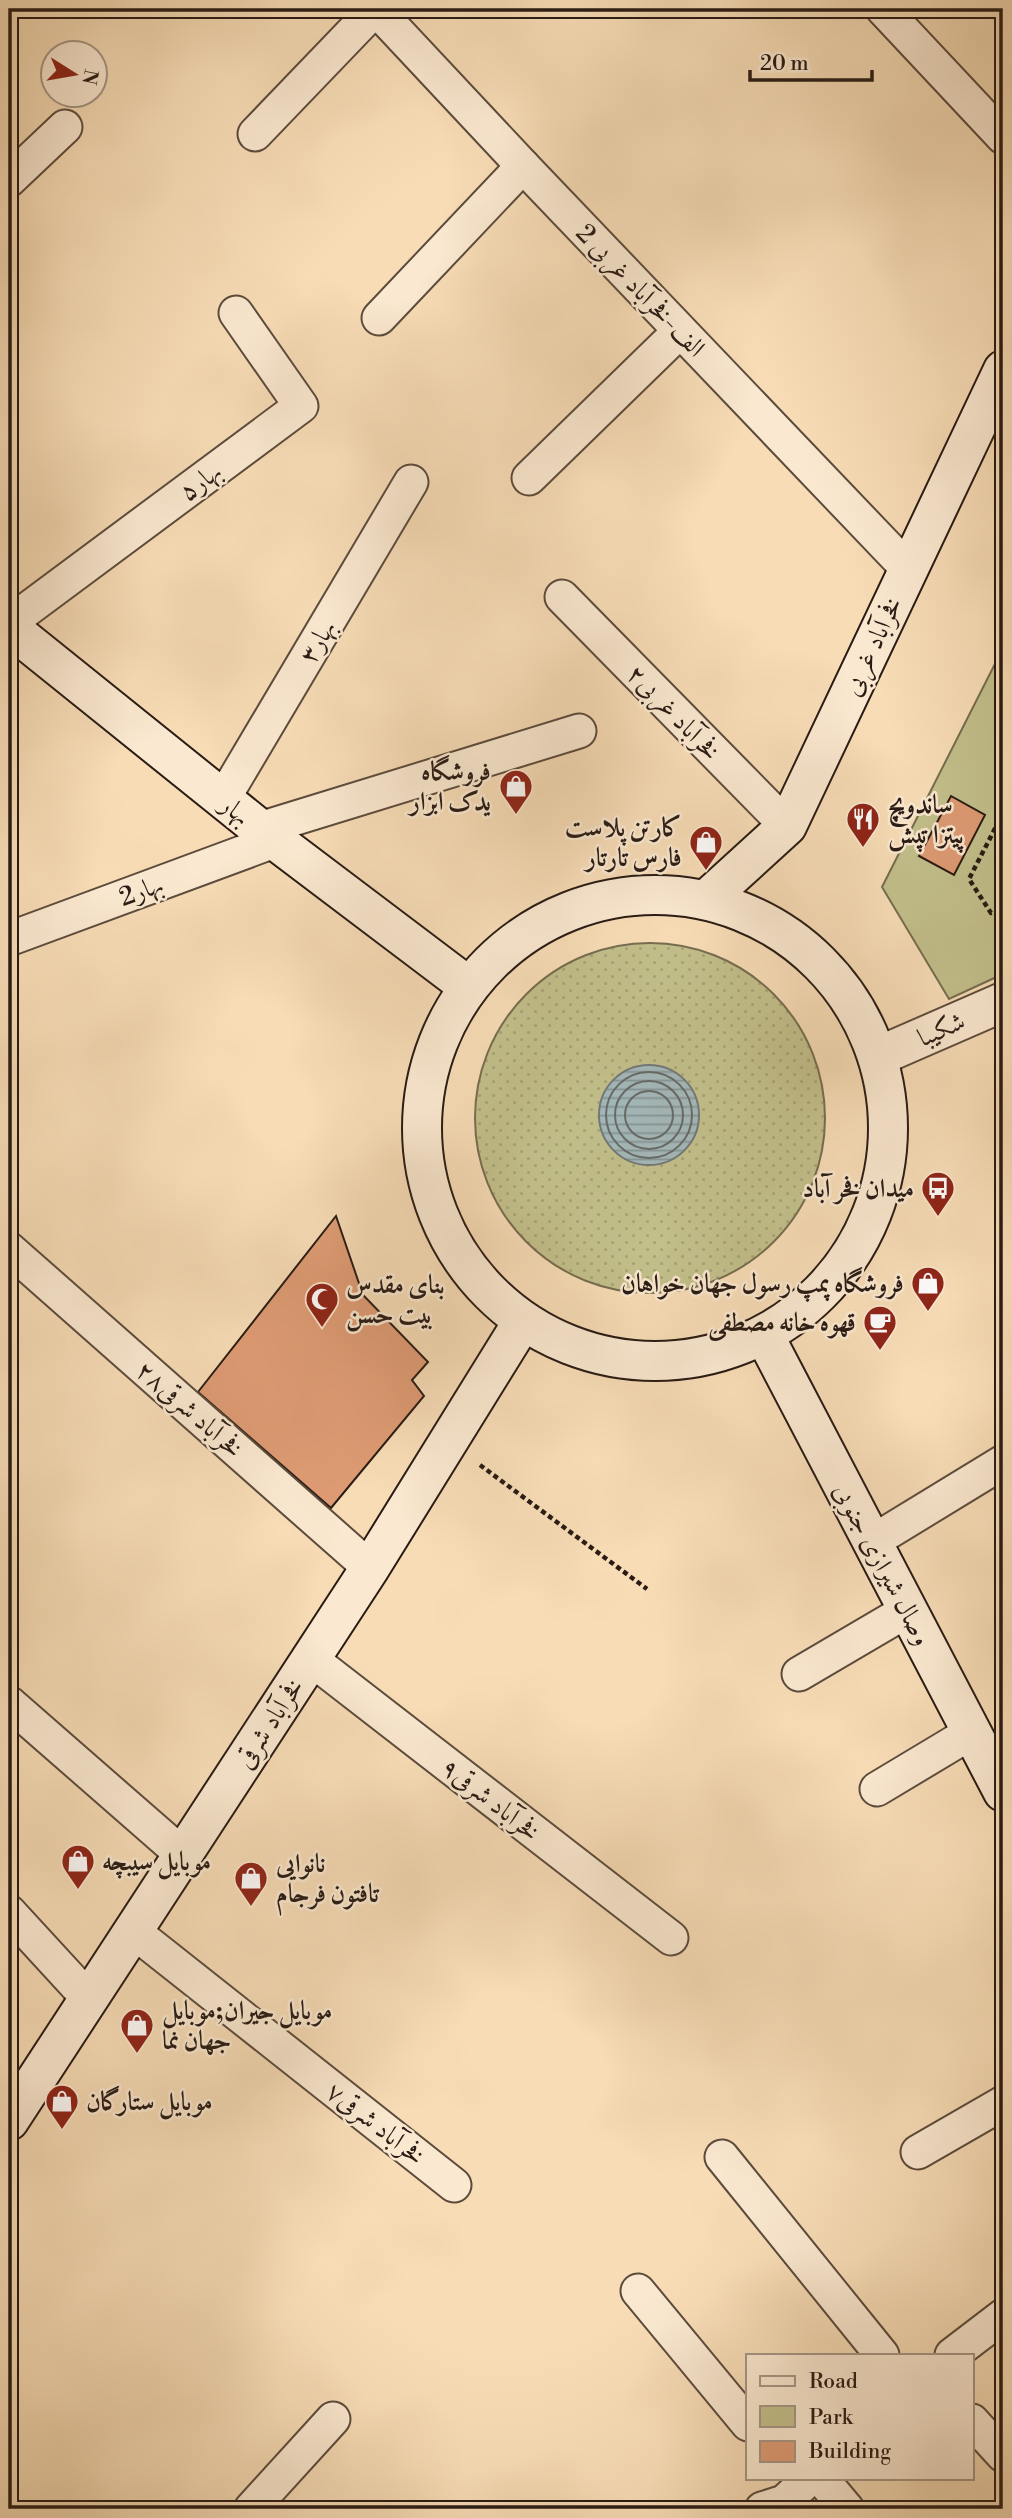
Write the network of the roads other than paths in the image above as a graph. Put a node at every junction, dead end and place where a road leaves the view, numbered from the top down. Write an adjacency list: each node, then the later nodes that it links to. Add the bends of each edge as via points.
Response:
1 (375, 9): 4 (street); 6 (street, 2 الف-فخرآباد غربی)
2 (883, 9): 5 (street)
3 (65, 127): 7 (street)
4 (256, 134)
5 (1003, 137)
6 (523, 166): 9 (street); 10 (street, 2 الف-فخرآباد غربی)
7 (9, 180)
8 (236, 313): 16 (street, بهار۵, via 301,406)
9 (379, 318)
10 (680, 331): 12 (street); 14 (street, 2 الف-فخرآباد غربی)
11 (1003, 370): 14 (main road, فخرآباد غربی)
12 (529, 478)
13 (411, 482): 18 (street, بهار۳)
14 (909, 570): 19 (main road, فخرآباد غربی)
15 (562, 597): 19 (street, ۲فخرآباد غربی)
16 (9, 625): 18 (main road, بهار)
17 (579, 731): 20 (street, 2بهار)
18 (223, 799): 20 (main road, بهار)
19 (786, 826): 21 (main road, فخرآباد غربی)
20 (267, 835): 22 (street, 2بهار); 23 (main road, بهار)
21 (708, 898): 23 (main road, via 648,892 588,902 533,928); 25 (main road, via 764,919 814,954 853,1001)
22 (9, 939)
23 (469, 987): 27 (main road, via 450,1015 428,1072 421,1152 431,1192 454,1248 485,1288)
24 (1003, 1002): 25 (main road, شکیبا)
25 (878, 1056): 28 (main road, via 889,1116 884,1176 876,1204 854,1252 819,1295)
26 (9, 1250): 31 (street, فخرآباد شرقی۲۸)
27 (523, 1321): 28 (main road, via 562,1343 605,1356 649,1362 694,1359); 31 (main road, فخرآباد شرقی)
28 (764, 1335): 30 (main road, وصال شیرازی جنوبی)
29 (1003, 1462): 30 (street)
30 (872, 1542): 32 (main road, وصال شیرازی جنوبی)
31 (370, 1568): 33 (main road, فخرآباد شرقی)
32 (908, 1610): 34 (street); 36 (main road, وصال شیرازی جنوبی)
33 (311, 1659): 39 (main road, فخرآباد شرقی); 42 (street, فخرآباد شرقی۹)
34 (799, 1674)
35 (9, 1703): 39 (street)
36 (972, 1732): 37 (street); 38 (main road, وصال شیرازی جنوبی)
37 (877, 1788)
38 (1003, 1792)
39 (183, 1855): 41 (main road, فخرآباد شرقی)
40 (9, 1912): 43 (street)
41 (133, 1931): 43 (main road, فخرآباد شرقی); 48 (street, فخرآباد شرقی۷)
42 (671, 1938)
43 (89, 1999): 45 (main road, فخرآباد شرقی)
44 (1003, 2104): 46 (street)
45 (9, 2121)
46 (918, 2152)
47 (722, 2157): 51 (street)
48 (454, 2185)
49 (638, 2291): 54 (street)
50 (1003, 2316): 52 (street)
51 (881, 2354)
52 (953, 2354)
53 (333, 2419): 58 (street)
54 (746, 2422)
55 (974, 2423): 56 (street)
56 (1003, 2455)
57 (806, 2480): 59 (street, via 784,2502); 60 (street)
58 (251, 2509)
59 (762, 2509)
60 (847, 2509)

